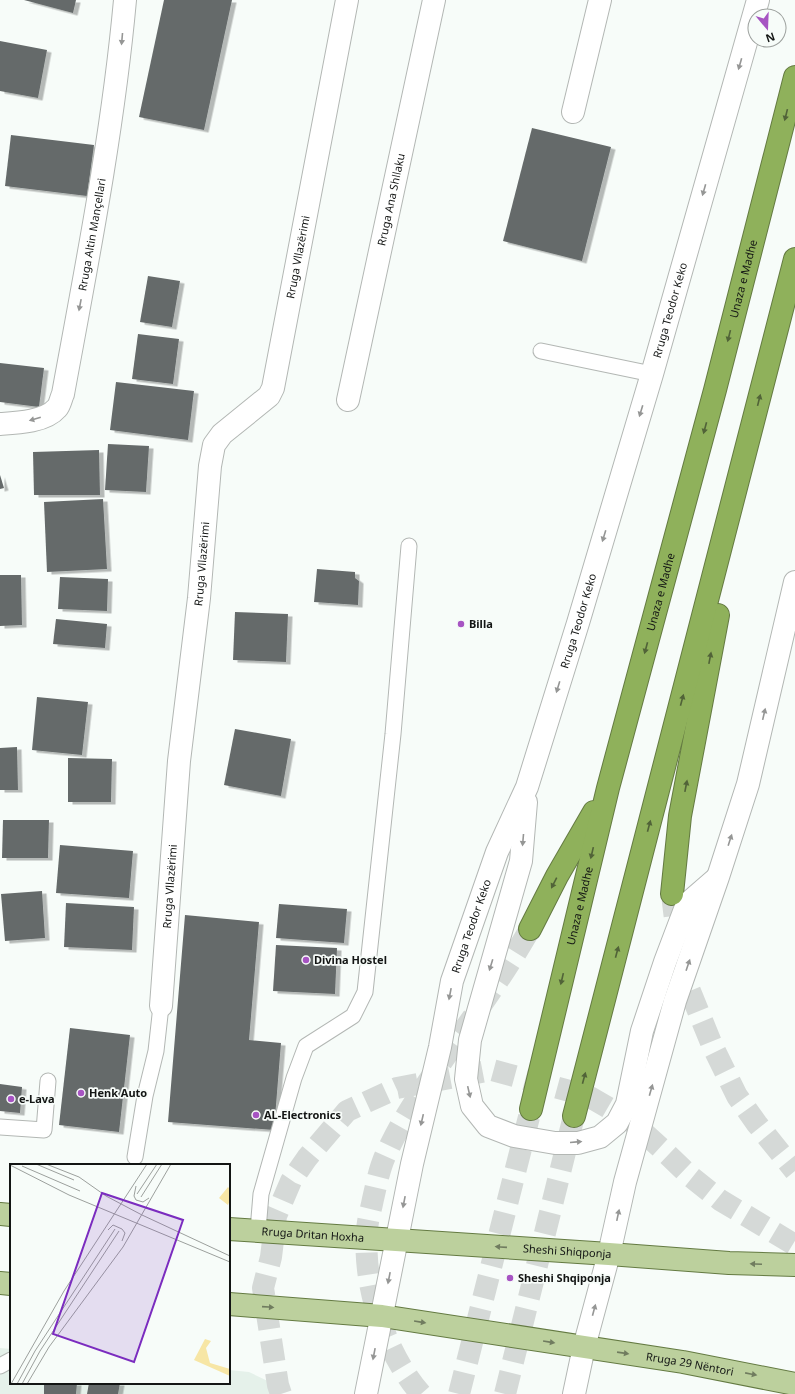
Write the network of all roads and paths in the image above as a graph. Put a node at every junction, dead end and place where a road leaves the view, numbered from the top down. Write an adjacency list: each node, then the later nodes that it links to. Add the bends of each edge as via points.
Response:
1 (125, 0): 12 (main road, Rruga Altin Mançellari, one-way to 12, via 119,62 91,246 63,394 57,408 48,415 34,420)
2 (347, 0): 21 (main road, Rruga Vllazërimi, via 273,388 269,396 222,434 214,446 210,466 179,761)
3 (434, 0): 11 (main road, Rruga Ana Shllaku)
4 (600, 0): 7 (main road)
5 (758, 0): 10 (main road, Rruga Teodor Keko, one-way to 10)
6 (795, 77): 17 (highway, Unaza e Madhe, one-way to 17, via 715,390)
7 (573, 112)
8 (795, 259): 13 (highway, one-way to 8)
9 (541, 351): 10 (lane)
10 (652, 374): 16 (main road, Rruga Teodor Keko, one-way to 16)
11 (348, 400)
12 (0, 424)
13 (750, 437): 19 (highway, one-way to 13, via 680,816); 24 (highway, one-way to 13)
14 (409, 546): 30 (lane, via 365,992 353,1016 306,1046 260,1194)
15 (795, 582): 18 (main road, one-way to 15, via 748,784)
16 (527, 787): 18 (main road, one-way to 18, via 521,861 470,1040 466,1079 472,1106 488,1126 514,1136 555,1143 578,1143 600,1137 617,1123 627,1104 642,1031 687,904); 31 (main road, Rruga Teodor Keko, one-way to 31, via 497,852 452,981)
17 (608, 788): 20 (highway, one-way to 20, via 557,876); 23 (highway, Unaza e Madhe, one-way to 23)
18 (718, 877): 32 (main road, one-way to 18, via 625,1182 675,1001)
19 (672, 894)
20 (530, 929)
21 (161, 1006): 26 (lane, Rruga Vllazërimi, via 156,1051 145,1096)
22 (48, 1081): 25 (lane, via 44,1130)
23 (531, 1109)
24 (574, 1116)
25 (0, 1127)
26 (135, 1157)
27 (0, 1214): 28 (main road)
28 (10, 1215)
29 (230, 1229): 30 (main road, Rruga Dritan Hoxha)
30 (258, 1230): 31 (main road, Rruga Dritan Hoxha)
31 (397, 1240): 32 (main road, Sheshi Shiqponja, one-way to 31); 37 (main road, one-way to 37)
32 (609, 1254): 33 (main road, one-way to 32); 38 (main road, Sheshi Shiqponja, one-way to 32)
33 (795, 1265)
34 (0, 1283): 35 (main road)
35 (10, 1284)
36 (230, 1304): 37 (main road, one-way to 37)
37 (382, 1316): 38 (main road, one-way to 38); 42 (main road, one-way to 42)
38 (584, 1347): 41 (main road, Rruga 29 Nëntori, one-way to 41, via 684,1362); 43 (main road, Sheshi Shiqponja)
39 (10, 1361): 40 (lane)
40 (0, 1366)
41 (795, 1384)
42 (366, 1394)
43 (574, 1394)

